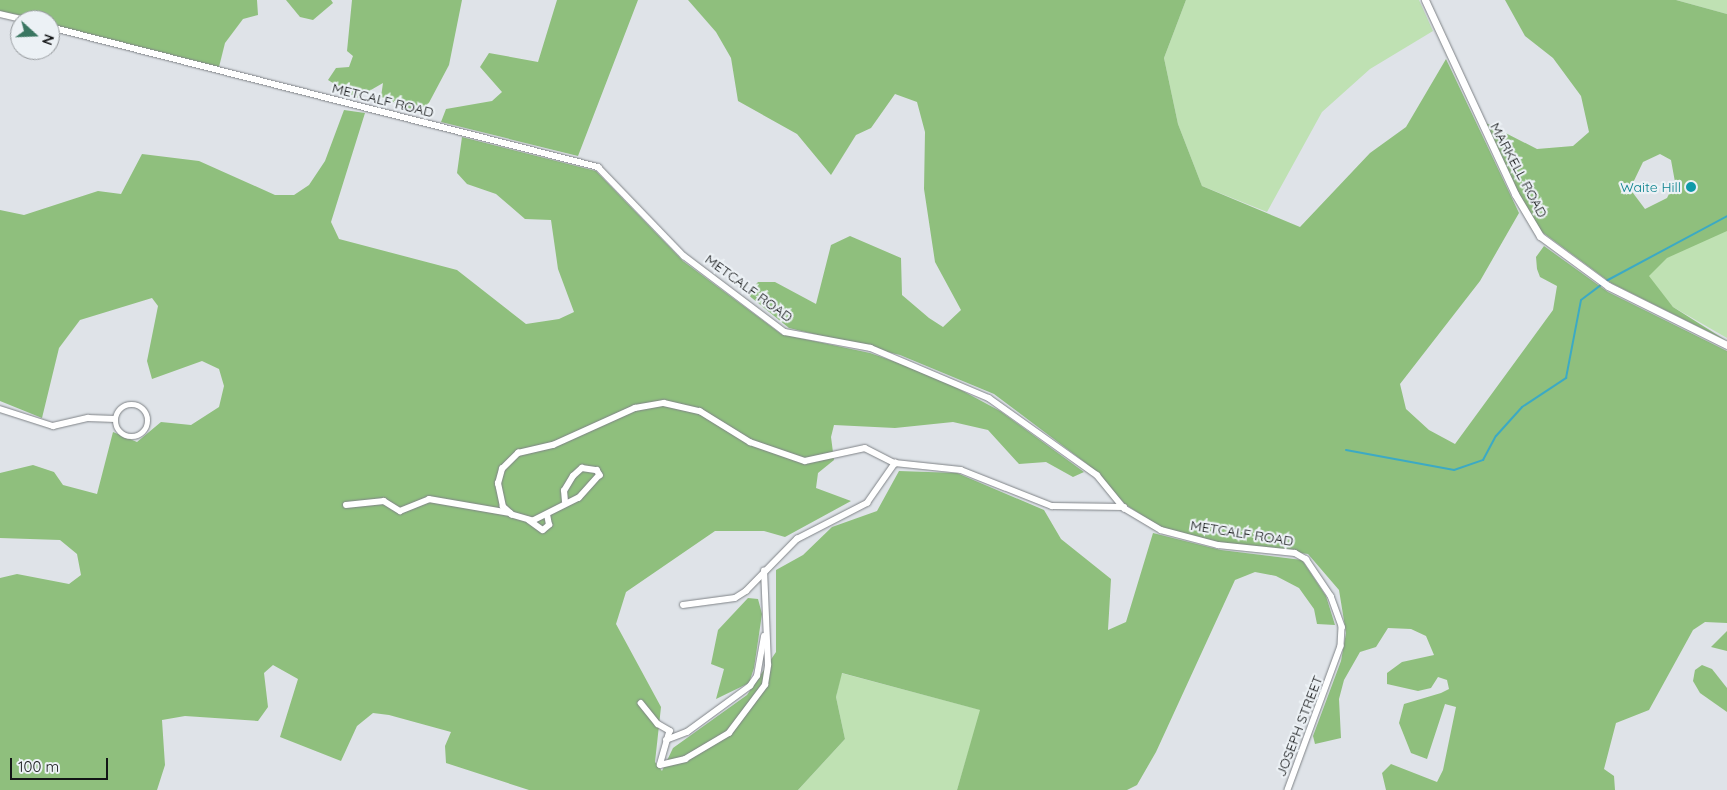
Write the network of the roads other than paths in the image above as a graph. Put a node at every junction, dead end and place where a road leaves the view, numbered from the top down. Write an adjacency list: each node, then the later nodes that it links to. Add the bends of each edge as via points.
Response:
1 (1425, 0): 3 (street, MARKELL ROAD, via 1515,194 1540,236 1608,286)
2 (60, 30): 9 (street, METCALF ROAD, via 598,168 684,256 785,332 871,348 989,398 1097,475)
3 (1727, 346)
4 (0, 409): 5 (street, via 53,426 88,418)
5 (115, 419): 5 (street, via 123,434 137,436 148,419 135,405 122,410)
6 (895, 463): 9 (street, via 960,470 1052,506); 10 (street, via 865,448 805,461 750,442 700,411 675,404 650,404 553,444 518,453 502,469 498,484 500,499); 13 (street, via 867,503 797,540)
7 (565, 502): 7 (street, via 579,498 600,475 597,470 582,468 573,476 564,491); 11 (street)
8 (346, 505): 10 (street, via 384,501 400,511 429,499)
9 (1124, 507): 16 (street, METCALF ROAD, via 1161,530 1218,545 1295,553 1306,559 1331,596 1342,627)
10 (510, 513): 12 (street)
11 (547, 515): 12 (street); 12 (street, via 549,525 543,530)
12 (530, 520)
13 (764, 571): 14 (street, via 735,598); 15 (street)
14 (683, 605)
15 (766, 627): 18 (street, via 757,676 750,686 687,732); 18 (street, via 765,685 728,733 685,759 660,765)
16 (1333, 672): 19 (street, JOSEPH STREET)
17 (641, 703): 18 (street, via 658,724 670,731)
18 (666, 740)
19 (1288, 790)

